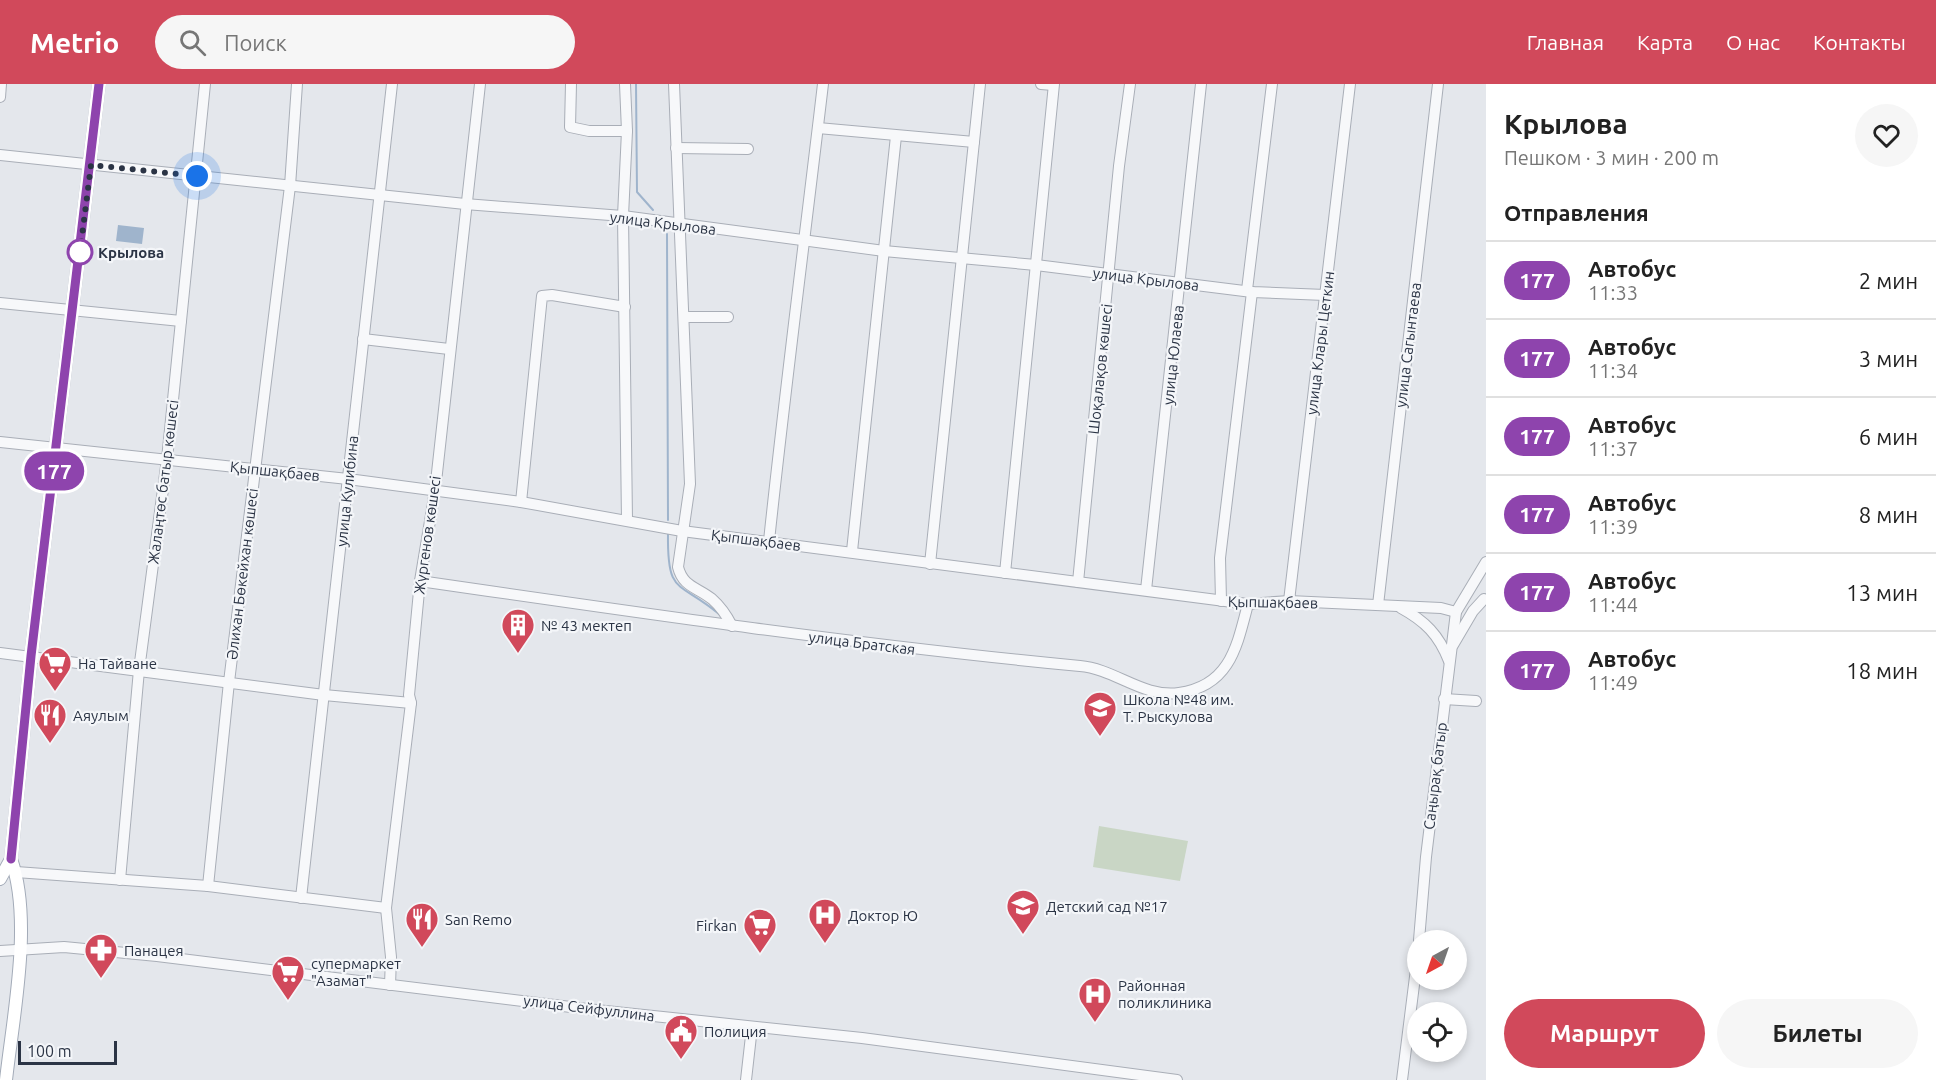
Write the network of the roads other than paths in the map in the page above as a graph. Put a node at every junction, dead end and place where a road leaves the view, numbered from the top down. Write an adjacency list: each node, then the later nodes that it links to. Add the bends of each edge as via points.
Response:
1 (1, 84): 19 (street)
2 (99, 84): 27 (main road)
3 (205, 84): 28 (street, Жалаңтөс батыр көшесі)
4 (297, 84): 29 (street, Әлихан Бөкейхан көшесі)
5 (392, 84): 30 (street, улица Кулибина)
6 (480, 84): 31 (street, Жүргенов көшесі)
7 (571, 84): 21 (street, via 570,127)
8 (625, 84): 21 (street)
9 (674, 84): 24 (street)
10 (823, 84): 20 (street)
11 (980, 84): 23 (street)
12 (1041, 84): 18 (street)
13 (1130, 84): 38 (street, Шоқалақов көшесі)
14 (1201, 84): 39 (street, улица Юлаева)
15 (1272, 84): 40 (street)
16 (1350, 84): 41 (street, улица Клары Цеткин)
17 (1438, 84): 71 (street, улица Сагынтаева)
18 (1054, 85): 37 (street)
19 (0, 97)
20 (818, 128): 22 (street); 34 (street)
21 (627, 131): 32 (street)
22 (896, 136): 23 (street); 35 (street)
23 (974, 142): 36 (street)
24 (676, 148): 25 (street); 33 (street)
25 (748, 149)
26 (0, 155): 27 (street, улица Крылова)
27 (91, 165): 28 (street, улица Крылова); 44 (main road)
28 (197, 176): 29 (street, улица Крылова); 47 (street, Жалаңтөс батыр көшесі)
29 (290, 186): 30 (street, улица Крылова); 53 (street, Әлихан Бөкейхан көшесі)
30 (379, 195): 31 (street, улица Крылова); 48 (street, улица Кулибина)
31 (465, 204): 32 (street, улица Крылова); 49 (street, Жүргенов көшесі)
32 (623, 216): 33 (street, улица Крылова); 43 (street)
33 (679, 224): 34 (street, улица Крылова); 45 (street)
34 (805, 240): 35 (street, улица Крылова); 59 (street)
35 (884, 251): 36 (street, улица Крылова); 60 (street)
36 (962, 259): 37 (street, улица Крылова); 62 (street)
37 (1035, 265): 38 (street, улица Крылова); 63 (street)
38 (1110, 274): 39 (street, улица Крылова); 65 (street, Шоқалақов көшесі)
39 (1181, 283): 40 (street, улица Крылова); 66 (street, улица Юлаева)
40 (1250, 291): 41 (street, улица Крылова); 68 (street, via 1220,558)
41 (1325, 295): 69 (street, улица Клары Цеткин)
42 (0, 303): 44 (street)
43 (625, 307): 56 (street, via 542,296); 57 (street)
44 (73, 310): 47 (street); 51 (main road)
45 (684, 317): 46 (street); 58 (street, via 690,484)
46 (728, 317)
47 (181, 321): 52 (street, Жалаңтөс батыр көшесі)
48 (363, 339): 49 (street); 54 (street, улица Кулибина)
49 (449, 349): 55 (street, Жүргенов көшесі)
50 (0, 442): 51 (street, Қыпшақбаев)
51 (57, 447): 52 (street, Қыпшақбаев); 77 (main road)
52 (167, 459): 53 (street, Қыпшақбаев); 79 (street, Жалаңтөс батыр көшесі)
53 (254, 469): 54 (street, Қыпшақбаев); 80 (street, Әлихан Бөкейхан көшесі)
54 (348, 479): 55 (street, Қыпшақбаев); 81 (street, улица Кулибина)
55 (435, 491): 56 (street, Қыпшақбаев); 64 (street, Жүргенов көшесі)
56 (521, 502): 57 (street, Қыпшақбаев)
57 (627, 520): 58 (street, Қыпшақбаев)
58 (682, 531): 59 (street, Қыпшақбаев); 74 (street, via 678,567 681,578 711,598)
59 (769, 542): 60 (street, Қыпшақбаев)
60 (852, 551): 62 (street, Қыпшақбаев)
61 (1486, 562): 73 (street)
62 (930, 564): 63 (street, Қыпшақбаев)
63 (1005, 573): 65 (street, Қыпшақбаев)
64 (420, 581): 74 (street, улица Братская); 84 (street, Жүргенов көшесі, via 408,695)
65 (1078, 582): 66 (street, Қыпшақбаев)
66 (1146, 590): 68 (street, Қыпшақбаев)
67 (1485, 598): 73 (street); 75 (street)
68 (1221, 601): 70 (street, Қыпшақбаев)
69 (1289, 601): 70 (street, Қыпшақбаев); 71 (street, Қыпшақбаев)
70 (1248, 604): 74 (street, улица Братская, via 1236,652 1215,680 1178,693 1138,688 1093,667)
71 (1378, 605): 72 (street, Қыпшақбаев)
72 (1398, 606): 73 (street, Қыпшақбаев); 78 (street, via 1431,628)
73 (1456, 612): 75 (street, Саңырақ батыр)
74 (732, 626)
75 (1453, 646): 78 (street, Саңырақ батыр)
76 (0, 653): 77 (street)
77 (31, 656): 79 (street); 85 (main road)
78 (1450, 663): 82 (street, Саңырақ батыр)
79 (139, 670): 80 (street); 88 (street, Жалаңтөс батыр көшесі)
80 (229, 682): 81 (street); 89 (street, Әлихан Бөкейхан көшесі)
81 (324, 694): 84 (street); 90 (street, улица Кулибина)
82 (1444, 699): 83 (street); 92 (street, Саңырақ батыр)
83 (1476, 701)
84 (411, 703): 91 (street, Жүргенов көшесі)
85 (11, 859): 86 (main road); 87 (main road)
86 (15, 872): 88 (street); 93 (main road)
87 (0, 879)
88 (120, 880): 89 (street)
89 (208, 886): 90 (street)
90 (301, 898): 91 (street)
91 (386, 908): 95 (street, Жүргенов көшесі)
92 (1420, 930)
93 (21, 950): 94 (street, улица Сейфуллина); 95 (street, улица Сейфуллина, via 64,947); 98 (main road)
94 (0, 951)
95 (390, 985): 97 (street, улица Сейфуллина)
96 (1413, 990): 101 (street)
97 (752, 1027): 99 (street); 100 (street, улица Сейфуллина)
98 (6, 1080)
99 (746, 1080)
100 (1177, 1080)
101 (1402, 1080)

